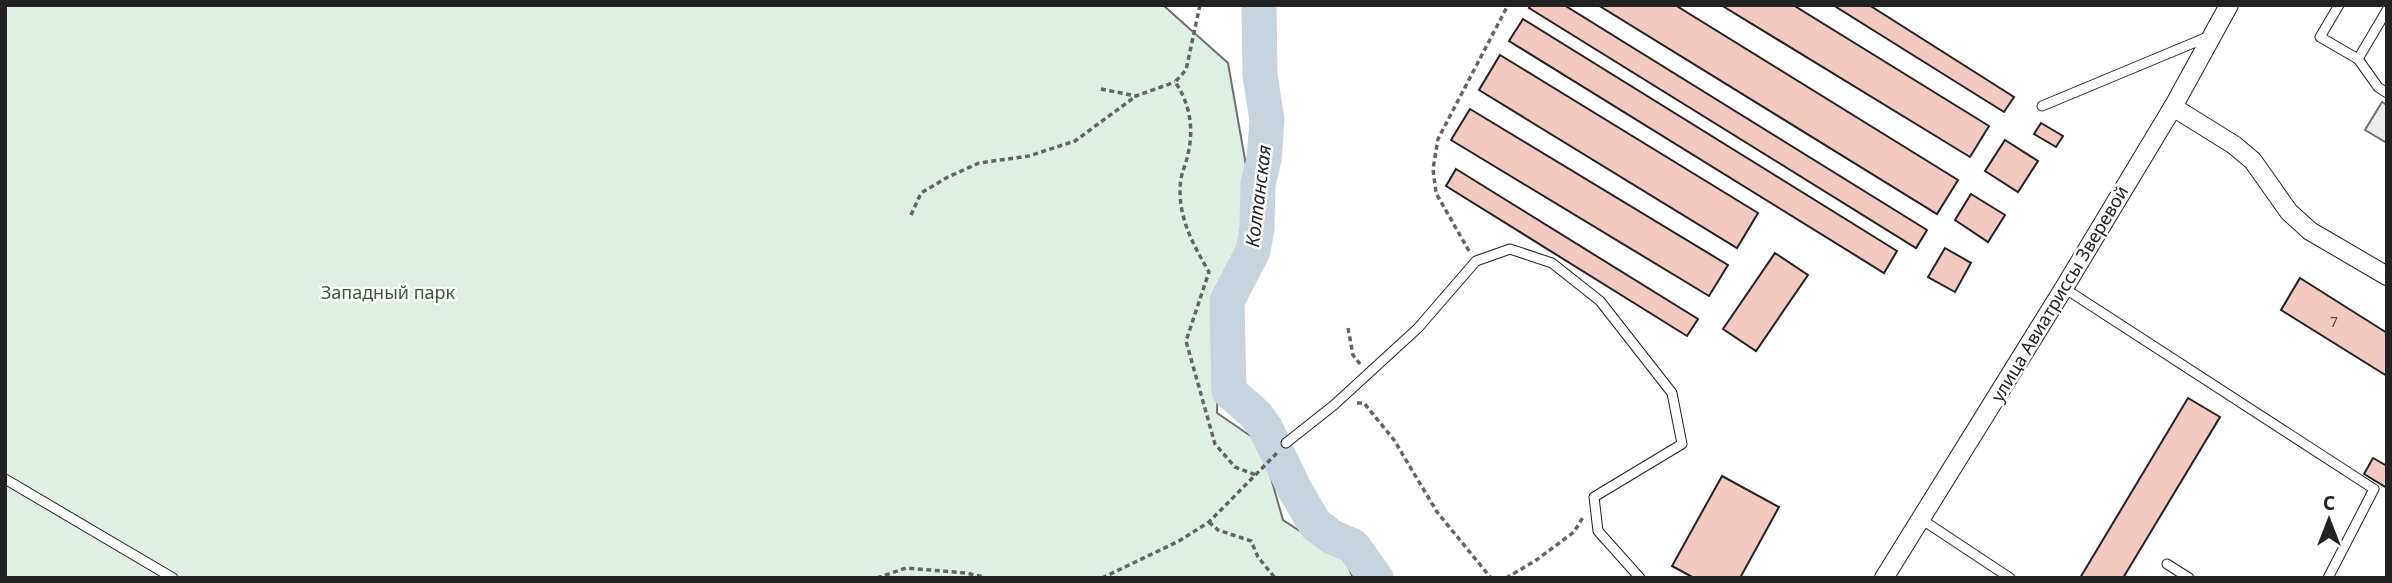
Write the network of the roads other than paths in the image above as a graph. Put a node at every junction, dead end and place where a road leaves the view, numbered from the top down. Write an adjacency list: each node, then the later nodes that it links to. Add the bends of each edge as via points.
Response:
1 (2229, 5): 4 (street, улица Авиатриссы Зверевой)
2 (2339, 5): 5 (lane, via 2320,37)
3 (2387, 9): 5 (lane)
4 (2212, 35): 7 (lane); 8 (street, улица Авиатриссы Зверевой)
5 (2357, 59): 6 (lane)
6 (2387, 93)
7 (2042, 106)
8 (2173, 107): 9 (street, via 2253,161 2289,212 2310,231); 10 (street, улица Авиатриссы Зверевой)
9 (2387, 276)
10 (2064, 288): 13 (street, улица Авиатриссы Зверевой); 20 (lane, via 2374,489)
11 (1286, 443): 16 (lane, via 1418,328 1476,261 1510,249 1552,263 1600,301 1672,393 1682,444 1594,497 1598,531)
12 (5, 479): 15 (lane)
13 (1921, 519): 17 (street, улица Авиатриссы Зверевой); 18 (lane)
14 (2167, 564): 19 (lane)
15 (173, 578)
16 (1640, 578)
17 (1884, 578)
18 (2010, 578)
19 (2189, 578)
20 (2328, 578)

